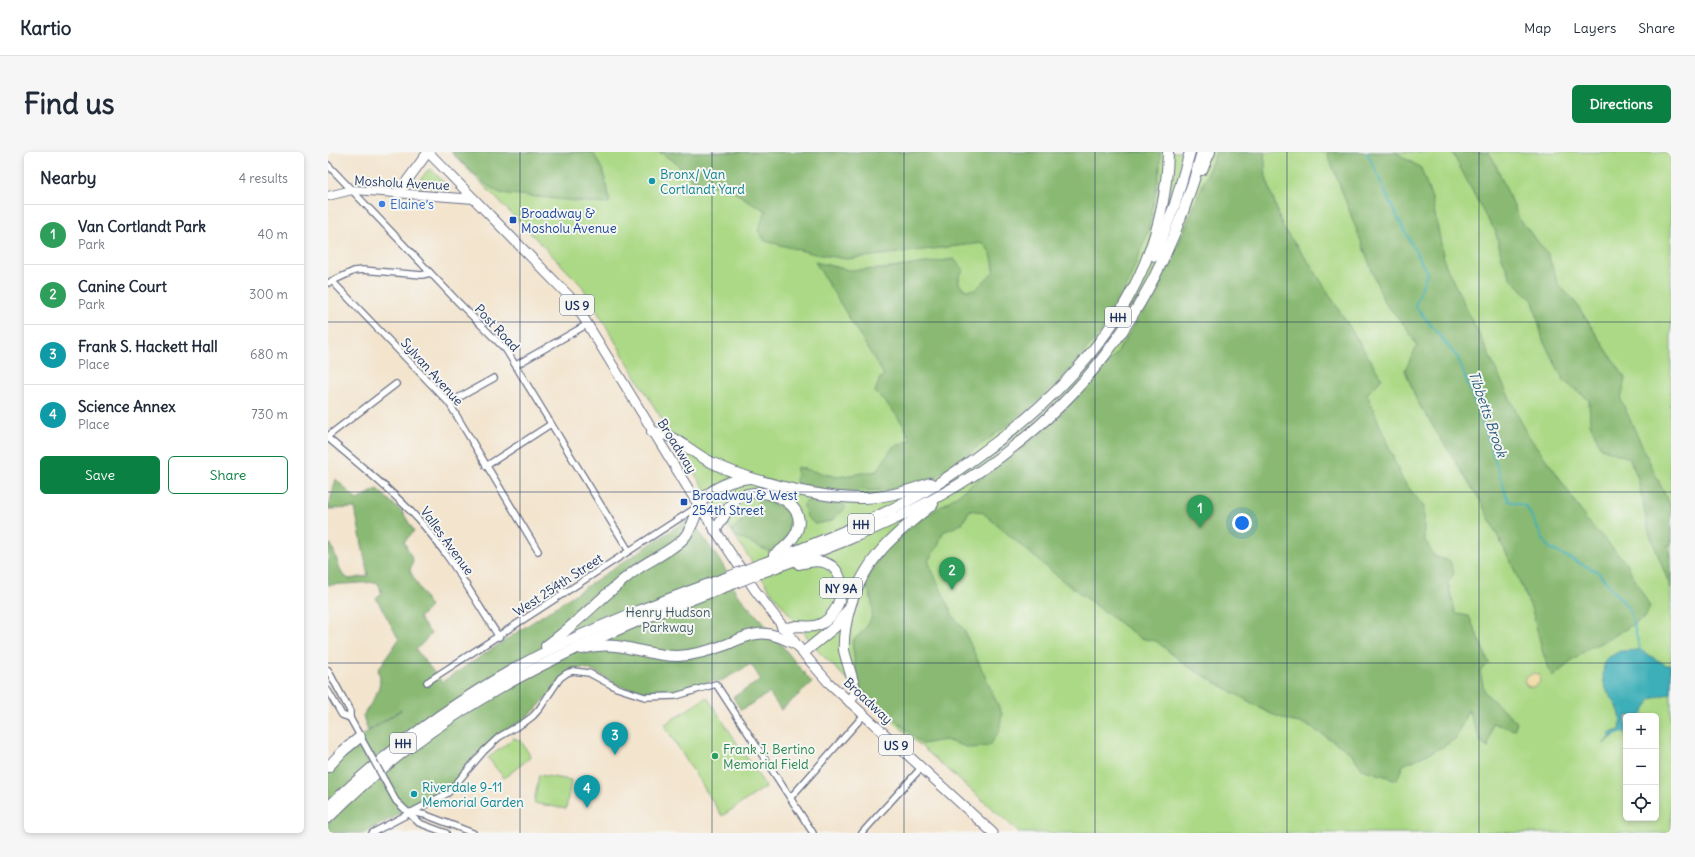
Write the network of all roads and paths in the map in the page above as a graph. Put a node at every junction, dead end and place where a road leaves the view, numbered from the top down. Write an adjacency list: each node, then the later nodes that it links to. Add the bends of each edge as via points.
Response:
1 (428, 152): 8 (main road); 10 (main road, Broadway / US 9)
2 (1168, 152): 14 (highway, HH, via 1165,188 1157,230 1147,261)
3 (1190, 152): 14 (highway, via 1177,198 1158,248 1148,271)
4 (1202, 152): 11 (highway, HH)
5 (1210, 152): 11 (highway)
6 (328, 165): 7 (street, Post Road)
7 (352, 190): 8 (street, Mosholu Avenue); 9 (street, Mosholu Avenue); 12 (street, Post Road)
8 (398, 193): 10 (street, Mosholu Avenue)
9 (328, 196)
10 (474, 199): 15 (main road, Broadway / US 9, via 568,294)
11 (1183, 210): 26 (highway, HH, via 1155,279 1100,363 1070,397 1030,432)
12 (430, 273): 13 (street, via 422,275 362,270); 16 (street, Post Road, via 506,350)
13 (330, 282): 19 (street, Sylvan Avenue)
14 (1131, 295): 24 (highway, HH, via 1105,336 1062,387 1008,434)
15 (588, 324): 16 (street); 21 (main road, Broadway / US 9)
16 (516, 365): 20 (street, Post Road)
17 (494, 378): 19 (street)
18 (396, 384): 22 (street)
19 (449, 403): 23 (street, Sylvan Avenue)
20 (551, 424): 23 (street); 30 (street, Post Road)
21 (652, 432): 25 (highway, via 665,433 711,462); 27 (main road, Broadway / US 9)
22 (328, 437): 38 (street, Valles Avenue, via 418,518)
23 (486, 466): 29 (street, Sylvan Avenue)
24 (959, 469): 25 (highway, via 909,490 864,498 804,491); 32 (highway, HH, via 919,495 877,517)
25 (758, 479): 27 (highway, via 745,478 728,482 707,495)
26 (963, 481): 31 (highway, HH, via 896,518); 36 (highway, via 886,543 866,570)
27 (699, 506): 28 (main road, Broadway / US 9); 30 (street, West 254th Street); 42 (highway, via 691,528 681,541 633,572 567,631)
28 (715, 530): 32 (highway, via 724,520 730,505 744,496 766,494 790,504 799,517 797,535); 37 (main road, Broadway / US 9)
29 (538, 551)
30 (629, 551): 35 (street, West 254th Street)
31 (775, 568): 32 (highway, HH); 37 (highway, NY 9A, via 824,562 835,570 841,584 837,607 824,623 811,627)
32 (758, 570): 33 (highway, HH, bridge)
33 (733, 579): 41 (highway, HH); 42 (highway, HH, via 611,622)
34 (557, 583): 35 (street)
35 (564, 594): 38 (street, West 254th Street)
36 (854, 596): 40 (highway, via 839,622); 46 (highway, via 846,622 844,641 846,661 855,689)
37 (782, 627): 39 (main road, Broadway / US 9)
38 (499, 637): 44 (street, West 254th Street)
39 (795, 644): 40 (main road, Broadway / US 9); 41 (highway, via 772,635 757,634 694,654 668,655 605,645)
40 (803, 653): 46 (main road, Broadway / US 9)
41 (553, 658): 55 (highway, HH, via 490,693 439,727 390,764)
42 (515, 668): 53 (highway, HH, via 419,730)
43 (329, 674): 48 (street, via 350,711)
44 (427, 682)
45 (328, 691): 48 (street, via 342,715)
46 (850, 702): 47 (main road, Broadway / US 9)
47 (864, 716): 51 (main road, Broadway / US 9); 52 (street)
48 (350, 718): 49 (street)
49 (360, 737): 50 (highway); 54 (street, bridge, via 396,800)
50 (328, 767)
51 (921, 768): 60 (street); 61 (main road, Broadway / US 9)
52 (790, 797): 54 (street, via 716,684 676,696 645,697 617,688 590,673 573,671 560,678 533,716 499,737 484,751 448,793); 59 (street)
53 (328, 807)
54 (410, 812): 56 (street); 57 (street, via 419,823); 58 (street, via 426,815)
55 (328, 818)
56 (372, 833)
57 (446, 833)
58 (473, 833)
59 (813, 833)
60 (862, 833)
61 (993, 833)

